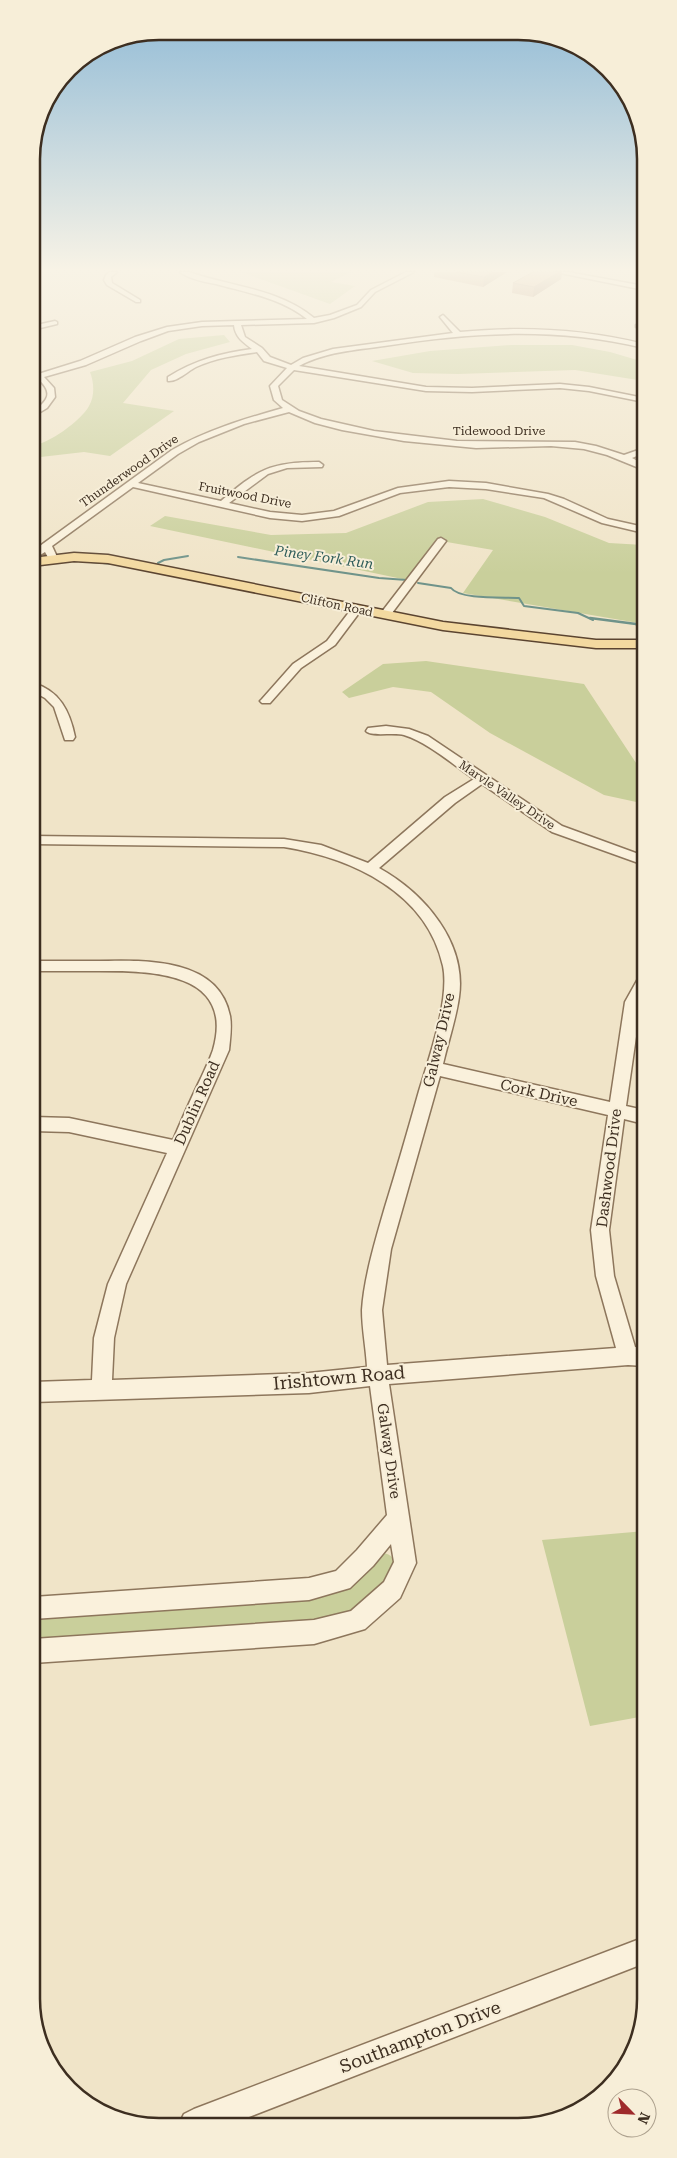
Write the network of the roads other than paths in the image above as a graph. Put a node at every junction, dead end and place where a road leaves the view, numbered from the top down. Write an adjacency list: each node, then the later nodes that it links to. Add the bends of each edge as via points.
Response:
1 (180, 373): 4 (street)
2 (285, 373): 8 (street, via 274,386 280,402)
3 (326, 373): 6 (street, via 418,388 567,387)
4 (171, 379)
5 (40, 380): 7 (street, via 52,389 53,396)
6 (637, 399)
7 (40, 410)
8 (289, 410): 10 (street, Tidewood Drive, via 320,422 421,440 475,445 576,445); 13 (street, Thunderwood Drive, via 241,422 196,440)
9 (637, 453): 10 (street)
10 (625, 458): 11 (street, Tidewood Drive)
11 (637, 464)
12 (319, 465): 14 (street, via 290,465 267,470)
13 (131, 484): 14 (street, Fruitwood Drive); 17 (street, Thunderwood Drive)
14 (223, 504): 15 (street, Fruitwood Drive, via 286,517 321,517 398,492 433,485 468,484 545,496 605,521)
15 (637, 528)
16 (441, 541): 22 (street)
17 (47, 546): 18 (street, Thunderwood Drive); 19 (street)
18 (40, 551)
19 (53, 559): 20 (main road, Clifton Road); 21 (main road, Clifton Road, via 90,557 119,561)
20 (40, 561)
21 (357, 609): 22 (main road, Clifton Road); 25 (street, via 331,643 297,666)
22 (385, 615): 23 (main road, Clifton Road, via 582,643)
23 (637, 644)
24 (40, 690): 27 (street, via 61,706)
25 (266, 701)
26 (372, 731): 28 (street, Marvle Valley Drive, via 387,728 406,731 424,739)
27 (70, 737)
28 (482, 779): 30 (street, Marvle Valley Drive, via 557,829); 31 (street, via 450,800)
29 (40, 840): 31 (street, Galway Drive, via 284,843 316,848)
30 (637, 858)
31 (370, 869): 34 (street, Galway Drive, via 393,882 430,919 442,940 451,967 452,996)
32 (40, 966): 38 (street, Dublin Road, via 168,969 191,977 208,989 219,1005 224,1026 221,1050)
33 (637, 994): 35 (street, Dashwood Drive, via 633,1002)
34 (434, 1068): 35 (street, Cork Drive); 40 (street, Galway Drive, via 382,1249 372,1310)
35 (616, 1111): 36 (street, Cork Drive); 39 (street, Dashwood Drive, via 600,1230 605,1276)
36 (637, 1116)
37 (40, 1124): 38 (street, via 70,1125)
38 (177, 1148): 41 (street, Dublin Road, via 117,1284 104,1338)
39 (636, 1356): 40 (street, Irishtown Road)
40 (378, 1375): 41 (street, Irishtown Road, via 308,1383); 43 (street, Galway Drive)
41 (102, 1388): 42 (street, Irishtown Road)
42 (40, 1392)
43 (398, 1518): 44 (street, Galway Drive, via 342,1580 309,1589); 45 (street, Galway Drive, via 405,1563 392,1590 357,1621 314,1632)
44 (40, 1608)
45 (40, 1651)
46 (637, 1953): 47 (street, Southampton Drive)
47 (210, 2118)

